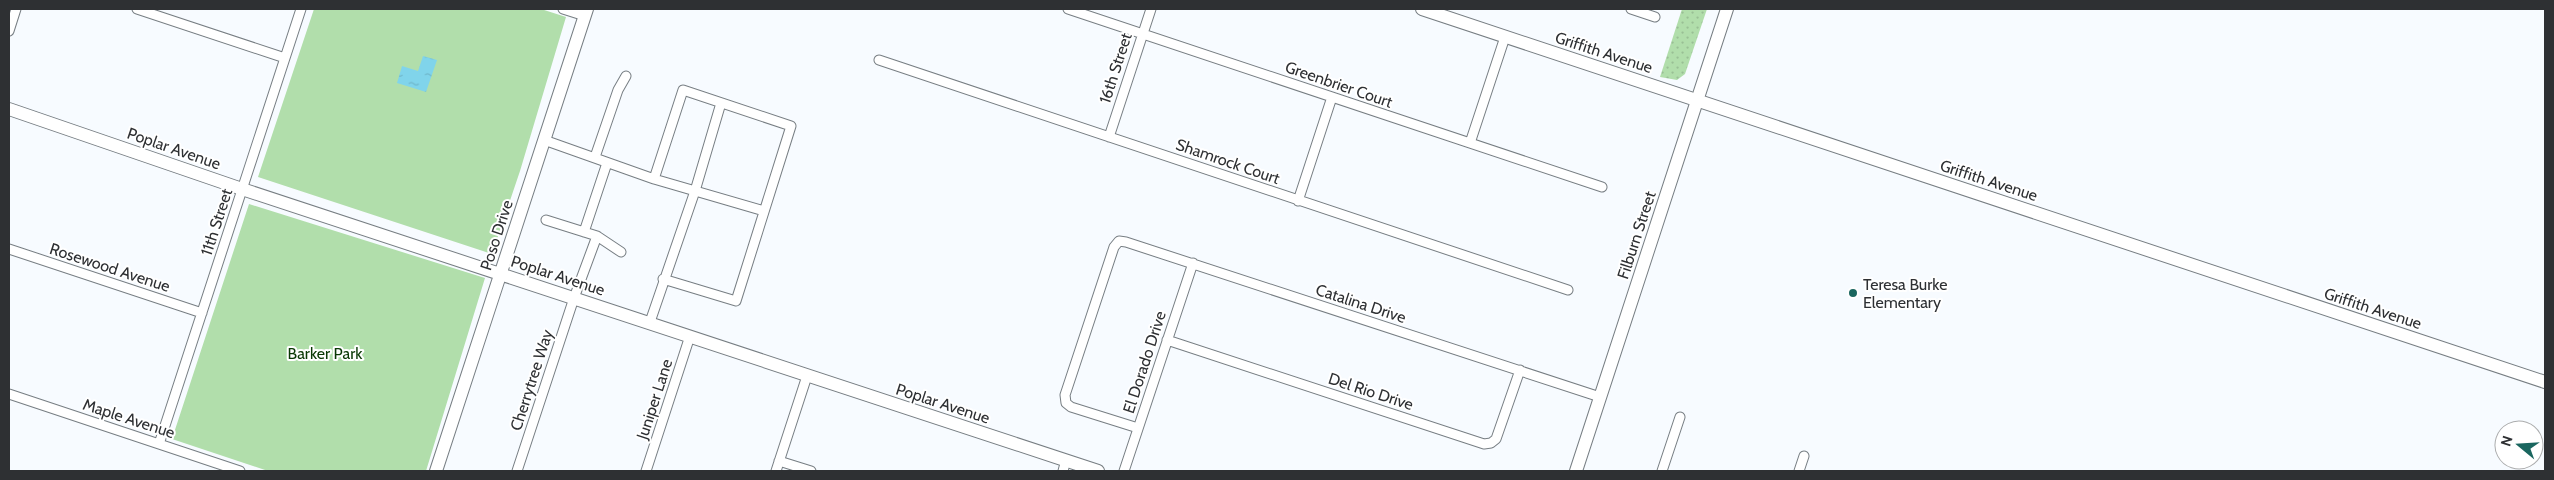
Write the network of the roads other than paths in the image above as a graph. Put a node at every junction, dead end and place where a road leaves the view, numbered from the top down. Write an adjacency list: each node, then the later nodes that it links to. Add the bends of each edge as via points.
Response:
1 (16, 9): 12 (street)
2 (137, 9): 15 (street)
3 (301, 9): 15 (street, 11th Street)
4 (563, 9): 10 (street)
5 (1068, 9): 13 (street, Greenbrier Court)
6 (1151, 9): 13 (street, 16th Street)
7 (1422, 9): 14 (street, Griffith Avenue)
8 (1631, 9): 11 (street)
9 (1727, 9): 19 (street, Filburn Street)
10 (586, 12): 23 (street, Poso Drive)
11 (1655, 17)
12 (9, 30)
13 (1143, 33): 18 (street, Greenbrier Court); 22 (street, 16th Street)
14 (1505, 37): 19 (street, Griffith Avenue); 24 (street)
15 (285, 58): 29 (street, 11th Street)
16 (879, 60): 22 (street, Shamrock Court)
17 (626, 76): 25 (street)
18 (1332, 98): 24 (street, Greenbrier Court); 31 (street)
19 (1697, 100): 49 (street, Griffith Avenue); 51 (street, Filburn Street)
20 (721, 103): 27 (street, via 683,90); 30 (street); 32 (street, via 792,126)
21 (9, 109): 29 (street, Poplar Avenue)
22 (1109, 137): 31 (street, Shamrock Court)
23 (544, 140): 25 (street); 39 (street, Poso Drive)
24 (1470, 143): 28 (street, Greenbrier Court)
25 (595, 157): 26 (street)
26 (607, 163): 27 (street); 34 (street)
27 (654, 179): 30 (street)
28 (1602, 187)
29 (242, 188): 39 (street, Poplar Avenue); 43 (street, 11th Street)
30 (695, 191): 32 (street); 40 (street)
31 (1298, 201): 41 (street, Shamrock Court)
32 (764, 211): 40 (street, via 736,301)
33 (546, 220): 34 (street)
34 (584, 232): 35 (street)
35 (597, 236): 37 (street); 42 (street, Cherrytree Way)
36 (9, 249): 43 (street, Rosewood Avenue)
37 (621, 252)
38 (1193, 263): 46 (street, El Dorado Drive); 47 (street, Catalina Drive); 53 (street, Catalina Drive, via 1126,242 1119,242 1114,247 1065,395 1066,403)
39 (500, 274): 42 (street, Poplar Avenue); 59 (street, Poso Drive)
40 (664, 279): 44 (street)
41 (1568, 290)
42 (574, 298): 44 (street, Poplar Avenue); 60 (street, Cherrytree Way)
43 (202, 313): 54 (street, 11th Street)
44 (650, 322): 45 (street, Poplar Avenue)
45 (690, 336): 48 (street, Poplar Avenue); 61 (street, Juniper Lane)
46 (1167, 340): 47 (street, Del Rio Drive, via 1484,444 1496,438); 53 (street, El Dorado Drive)
47 (1520, 370): 51 (street, Catalina Drive)
48 (807, 376): 56 (street); 57 (street, Poplar Avenue)
49 (2545, 382)
50 (9, 394): 54 (street, Maple Avenue)
51 (1600, 397): 66 (street, Filburn Street)
52 (1680, 417): 67 (street)
53 (1138, 428): 65 (street, El Dorado Drive)
54 (159, 444): 58 (street, Maple Avenue)
55 (1804, 456): 68 (street)
56 (779, 461): 62 (street); 63 (street)
57 (1064, 466): 64 (street, Poplar Avenue)
58 (240, 471)
59 (436, 471)
60 (517, 471)
61 (646, 471)
62 (776, 471)
63 (812, 471)
64 (1098, 471)
65 (1124, 471)
66 (1576, 471)
67 (1662, 471)
68 (1799, 471)

